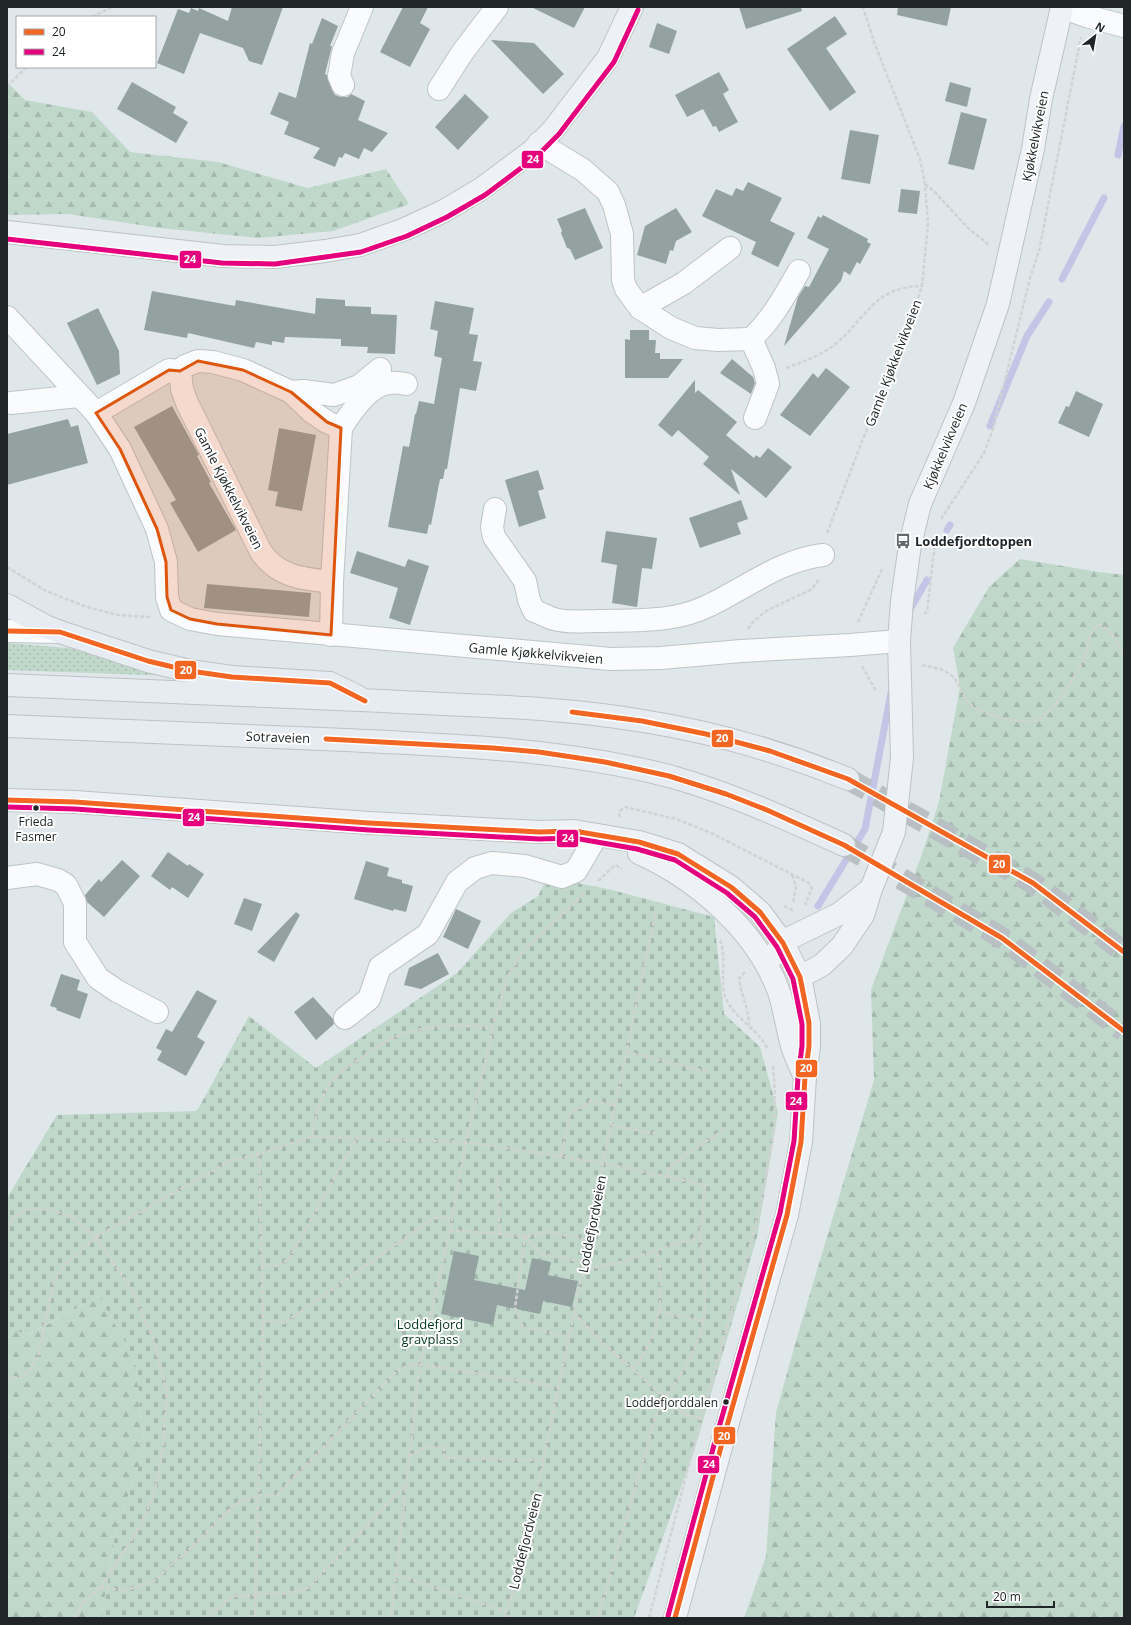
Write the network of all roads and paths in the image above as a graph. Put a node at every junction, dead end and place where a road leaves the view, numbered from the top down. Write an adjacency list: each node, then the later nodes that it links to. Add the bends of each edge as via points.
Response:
1 (112, 7): 7 (path)
2 (362, 7): 10 (street, via 344,53 339,76)
3 (497, 7): 12 (street, via 462,53)
4 (632, 7): 13 (main road, via 608,58 553,130)
5 (863, 7): 14 (path, Gamle Kjøkkelvikveien, via 920,159)
6 (1062, 7): 8 (street, Kjøkkelvikveien); 17 (main road, Kjøkkelvikveien, via 1041,99 1032,156)
7 (94, 16)
8 (1124, 26)
9 (25, 68): 11 (path)
10 (343, 85)
11 (7, 87)
12 (439, 89)
13 (539, 143): 15 (main road, via 482,189 444,211 405,229 360,245 325,251 275,257 223,256); 20 (street, via 583,170 608,192 622,234 623,280 626,289)
14 (925, 184): 17 (path, via 967,227 986,242); 19 (path, Gamle Kjøkkelvikveien, via 928,225)
15 (7, 232)
16 (730, 248): 20 (street, via 684,283)
17 (1006, 266): 43 (main road, Kjøkkelvikveien, via 998,304 964,403 920,504 910,545)
18 (799, 271): 22 (street, via 762,328)
19 (922, 286): 23 (path, via 907,286 887,294 872,304 838,342 818,356 785,368); 34 (path, Gamle Kjøkkelvikveien, via 908,329 828,528)
20 (640, 308): 22 (street, via 671,328 695,338)
21 (7, 317): 28 (street)
22 (750, 339): 23 (street)
23 (764, 368): 31 (street, via 768,384)
24 (380, 369): 27 (street, via 359,386 334,395)
25 (180, 371): 27 (street, via 198,361 213,362 243,370); 30 (street, via 169,370); 37 (street, Gamle Kjøkkelvikveien, via 187,404 267,562 285,574)
26 (406, 384): 32 (street, via 389,382 373,389 350,413)
27 (291, 392): 32 (street, via 312,412)
28 (79, 396): 29 (street); 30 (street)
29 (10, 403)
30 (96, 413): 39 (street, via 120,449 157,529 166,562 167,597)
31 (755, 418)
32 (341, 428): 37 (street)
33 (495, 509): 34 (street, via 492,527 494,537 525,581 534,611 554,619 647,620 689,614 710,606 774,570 801,559)
34 (823, 555): 45 (path, Gamle Kjøkkelvikveien, via 821,577 812,589 766,611 751,624 744,636)
35 (884, 565): 44 (path)
36 (7, 566): 39 (path, via 46,591 87,607 117,615 147,618)
37 (332, 582): 42 (street)
38 (7, 605): 41 (highway)
39 (171, 610): 42 (street, Gamle Kjøkkelvikveien, via 190,619 217,624)
40 (7, 631): 41 (street)
41 (60, 632): 50 (highway, via 148,661 190,671 232,677 330,683)
42 (331, 635): 45 (street, Gamle Kjøkkelvikveien, via 611,659 661,658)
43 (899, 641): 44 (street, Gamle Kjøkkelvikveien); 61 (main road, Kjøkkelvikveien, via 902,758 897,809 894,832)
44 (850, 645): 45 (street, Gamle Kjøkkelvikveien); 49 (path)
45 (741, 651)
46 (1124, 656): 47 (path, via 1108,630 1098,625 1088,639 1084,660 1054,707 1036,721 992,717 979,712 970,704 948,672)
47 (920, 664)
48 (7, 685): 50 (highway)
49 (877, 695)
50 (365, 701): 52 (highway, via 544,709 642,721 770,751)
51 (7, 726): 56 (highway, Sotraveien, via 370,741 539,752 605,762 669,776 767,810)
52 (848, 779)
53 (7, 800): 55 (main road, via 75,802 369,823 539,832 574,831)
54 (619, 820): 58 (path, via 620,811 625,807 676,819 713,834)
55 (597, 835): 67 (main road, via 639,842 678,854 731,887 760,912); 68 (main road, via 661,863 700,890 734,921); 72 (street, via 576,871 562,877 525,866 492,863 475,868 457,882 428,934 380,967 369,999)
56 (844, 845)
57 (629, 872): 60 (path, via 615,865)
58 (792, 875): 63 (path, via 796,887); 64 (path, via 809,883 812,888)
59 (7, 878): 71 (street, via 37,874 66,885 75,903 75,942 98,978)
60 (597, 881)
61 (871, 889): 67 (main road, via 839,914); 70 (main road, Kjøkkelvikveien, via 863,915 842,946 822,965)
62 (586, 892): 74 (path, via 523,951 508,976)
63 (793, 903)
64 (804, 906)
65 (656, 911): 75 (path)
66 (718, 936): 73 (path, via 723,948 724,994 727,1002)
67 (783, 943): 68 (main road); 70 (main road)
68 (767, 965): 70 (main road); 79 (main road, via 779,993 793,1050)
69 (746, 972): 73 (path, via 739,979 749,1013)
70 (800, 977): 79 (main road, via 809,1023)
71 (157, 1012)
72 (345, 1018)
73 (749, 1026): 76 (path, via 766,1045)
74 (492, 1028): 84 (path, via 441,1027 413,1031 393,1038 335,1076 321,1099); 86 (path)
75 (627, 1052): 78 (path); 80 (path)
76 (769, 1053)
77 (772, 1060): 114 (path, via 775,1093 774,1129 764,1188)
78 (708, 1072)
79 (805, 1077): 130 (main road, via 801,1142 787,1215)
80 (616, 1105): 81 (path); 88 (path, via 591,1102 570,1114)
81 (611, 1125): 83 (path); 89 (path)
82 (726, 1128): 91 (path, via 670,1166)
83 (657, 1134)
84 (312, 1137): 85 (path); 87 (path)
85 (357, 1138): 86 (path); 102 (path, via 289,1259 277,1266)
86 (466, 1142): 88 (path); 92 (path)
87 (259, 1154): 97 (path, via 230,1161); 102 (path)
88 (561, 1157): 89 (path)
89 (603, 1163): 91 (path, Loddefjordveien); 99 (path, Loddefjordveien)
90 (498, 1176): 95 (path)
91 (668, 1177): 98 (path, Loddefjordveien, via 705,1185)
92 (452, 1219): 94 (path); 106 (path, via 434,1218 284,1323)
93 (7, 1230): 97 (path, via 14,1216 29,1209 52,1210 72,1217)
94 (450, 1230): 95 (path); 109 (path)
95 (499, 1234): 96 (path)
96 (525, 1236): 99 (path, via 549,1232); 101 (path, via 542,1254); 108 (path, via 515,1308 523,1327)
97 (96, 1237): 111 (path, via 64,1266 54,1281 38,1356 30,1369 21,1377); 120 (path, via 135,1297 152,1336 167,1391 163,1449 154,1494 141,1525)
98 (700, 1237): 100 (path); 107 (path, Loddefjordveien, via 706,1309)
99 (588, 1240): 101 (path, Loddefjordveien)
100 (657, 1250): 103 (path, via 621,1262); 104 (path, via 661,1272 661,1301)
101 (584, 1262): 103 (path, Loddefjordveien)
102 (261, 1266): 106 (path)
103 (583, 1270): 105 (path, Loddefjordveien)
104 (658, 1311): 107 (path); 110 (path, via 648,1346)
105 (574, 1313): 108 (path, Loddefjordveien); 110 (path)
106 (263, 1321): 118 (path)
107 (703, 1321): 113 (path, Loddefjordveien, via 701,1333 688,1363)
108 (569, 1337): 112 (path, Loddefjordveien)
109 (420, 1364): 112 (path); 115 (path); 118 (path, via 399,1369 276,1495)
110 (633, 1370): 113 (path)
111 (7, 1378)
112 (558, 1387): 116 (path, Loddefjordveien)
113 (665, 1398): 114 (path, via 682,1413); 128 (path, Loddefjordveien, via 657,1412)
114 (701, 1419): 129 (path)
115 (409, 1457): 116 (path, via 428,1446 444,1448 444,1458); 117 (path)
116 (543, 1460): 122 (path, Loddefjordveien, via 524,1553)
117 (406, 1484): 119 (path); 121 (path, via 308,1588 286,1593)
118 (259, 1495): 120 (path, via 234,1505 154,1581 127,1590); 121 (path)
119 (396, 1574): 122 (path); 126 (path)
120 (100, 1588): 123 (path, via 81,1604)
121 (256, 1594): 124 (path, via 234,1596); 125 (path)
122 (507, 1612): 127 (path, Loddefjordveien)
123 (76, 1618)
124 (206, 1618)
125 (255, 1618)
126 (391, 1618)
127 (505, 1618)
128 (598, 1618)
129 (649, 1618)
130 (675, 1618)

